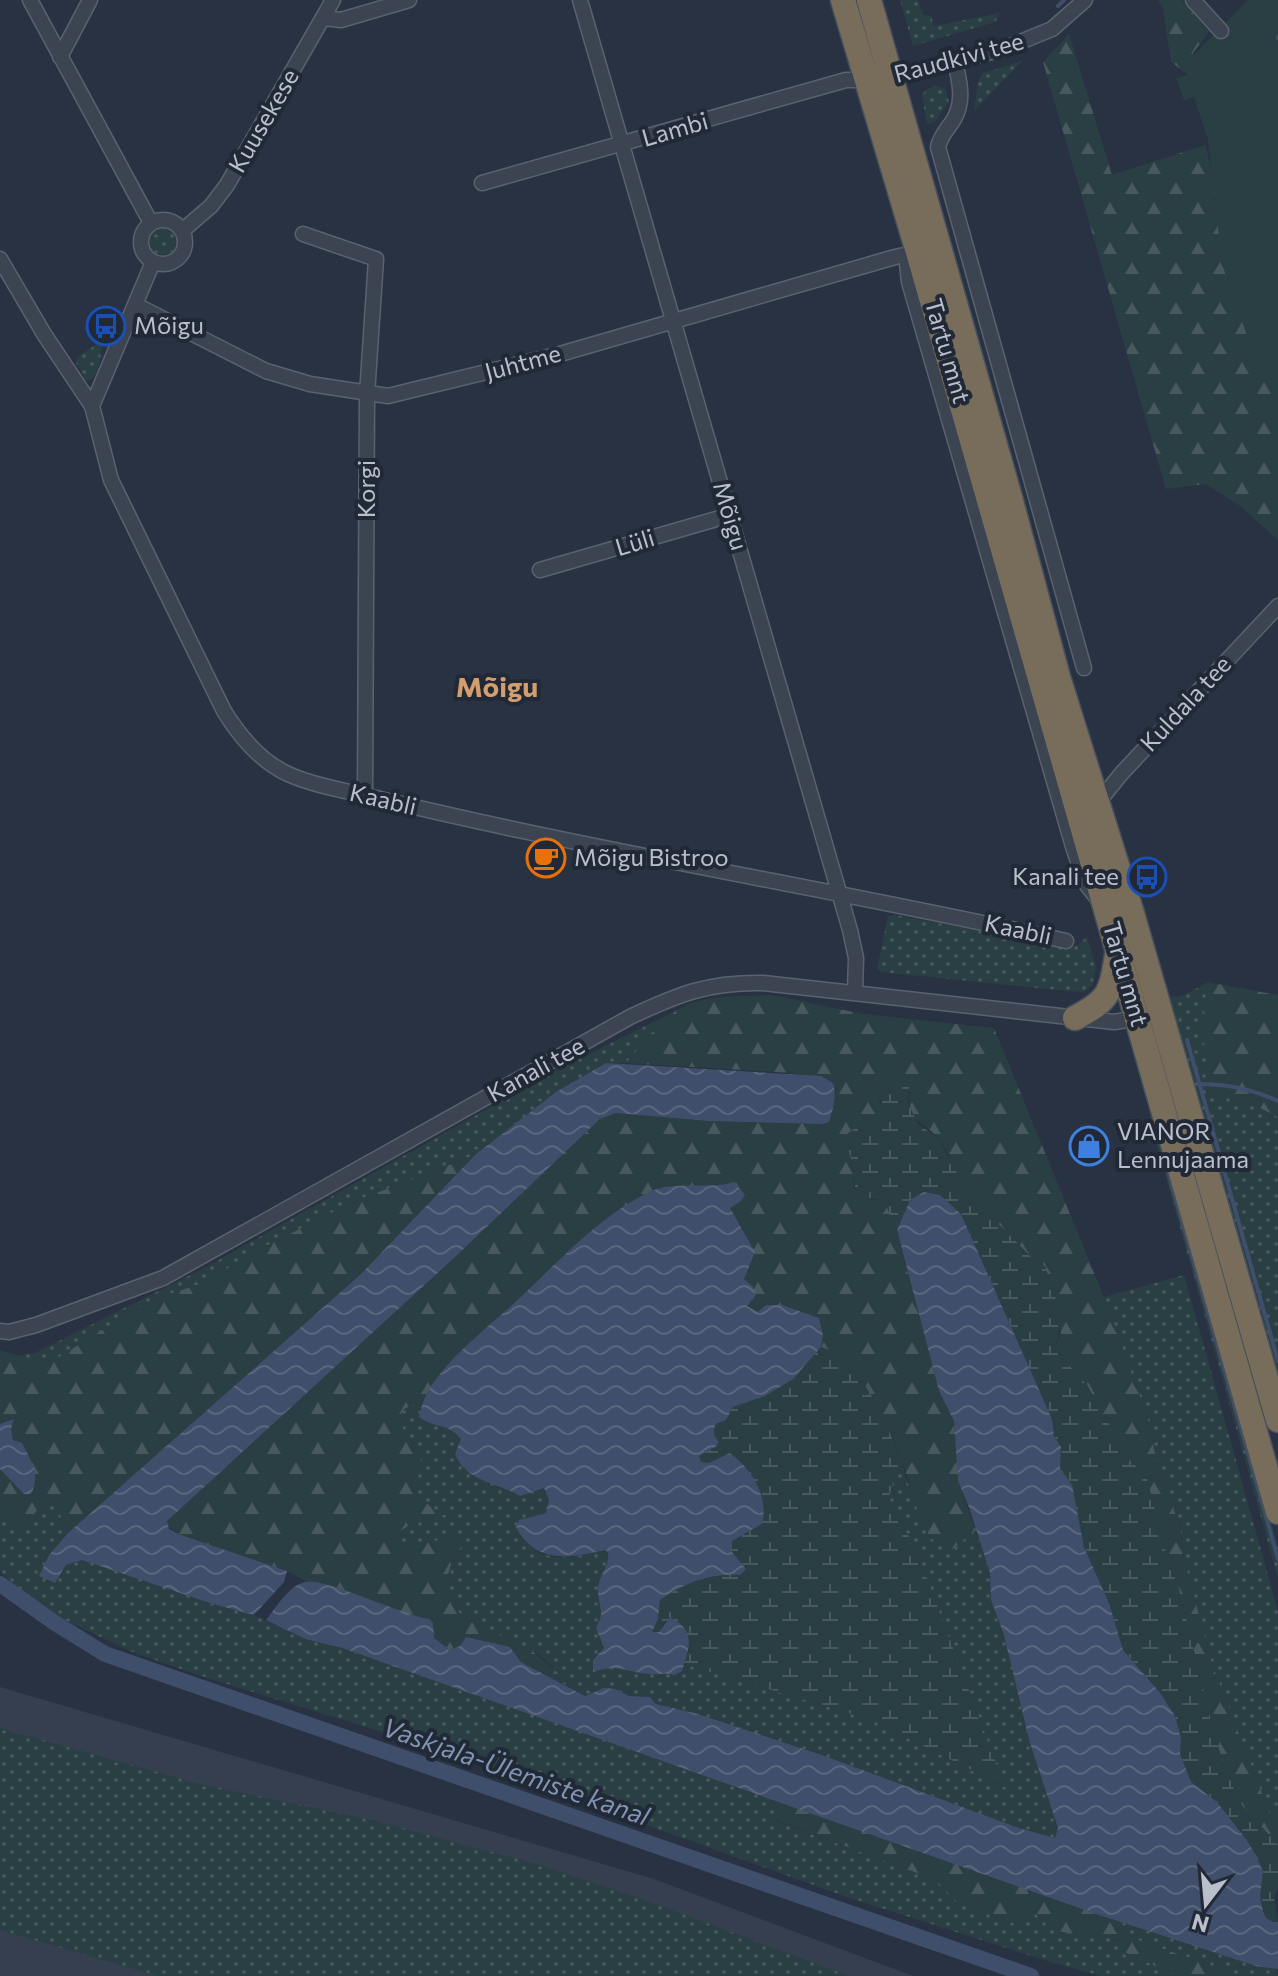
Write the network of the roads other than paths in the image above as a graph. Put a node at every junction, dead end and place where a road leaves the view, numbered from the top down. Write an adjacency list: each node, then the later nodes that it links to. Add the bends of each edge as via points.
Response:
1 (30, 0): 12 (street)
2 (90, 0): 12 (street)
3 (333, 0): 10 (street, Kuusekese)
4 (409, 0): 10 (street, via 341,20)
5 (580, 0): 15 (street, Mõigu)
6 (843, 0): 14 (highway, Tartu mnt)
7 (869, 0): 14 (highway, Tartu mnt)
8 (1085, 0): 13 (street, Raudkivi tee, via 1036,37)
9 (1193, 0): 11 (street)
10 (323, 18): 18 (street, Kuusekese, via 227,185)
11 (1221, 31)
12 (60, 57): 17 (street)
13 (955, 61): 14 (street, Raudkivi tee); 31 (street, via 960,106 938,147)
14 (880, 78): 15 (street, Lambi, via 846,80); 20 (highway, Tartu mnt); 23 (highway, Tartu mnt)
15 (621, 145): 16 (street, Lambi); 25 (street, Mõigu)
16 (482, 183)
17 (151, 223): 18 (street, via 168,220); 22 (street, via 141,239)
18 (182, 231): 22 (street, via 185,240 179,257)
19 (303, 234): 26 (street, Korgi, via 376,259)
20 (918, 252): 23 (street, Tartu mnt, via 929,255); 25 (street, Juhtme); 36 (highway, Tartu mnt)
21 (0, 259): 27 (street, Kaabli)
22 (153, 262): 24 (street)
23 (947, 273): 33 (highway, Tartu mnt)
24 (136, 305): 26 (street, Juhtme, via 266,371); 27 (street)
25 (673, 322): 26 (street, Juhtme, via 458,381 388,396); 28 (street, Mõigu)
26 (367, 395): 32 (street, Korgi)
27 (92, 406): 32 (street, Kaabli, via 111,480 239,735 287,774)
28 (730, 515): 29 (street, Lüli); 34 (street, Mõigu)
29 (540, 570)
30 (1278, 606): 33 (street, Kuldala tee)
31 (1084, 668)
32 (365, 795): 34 (street, Kaabli)
33 (1097, 804): 38 (highway, Tartu mnt)
34 (838, 895): 35 (street, Kaabli); 37 (street, Mõigu, via 856,958)
35 (1066, 941)
36 (1118, 948): 38 (highway, Tartu mnt); 39 (highway, via 1110,992)
37 (855, 992): 39 (street, Kanali tee); 40 (street, Kanali tee, via 738,982 677,995 163,1278 36,1325)
38 (1149, 1016): 39 (street, Kanali tee, via 1114,1022); 41 (highway, Tartu mnt); 42 (highway, Tartu mnt)
39 (1075, 1018)
40 (0, 1331)
41 (1278, 1420)
42 (1278, 1512)

